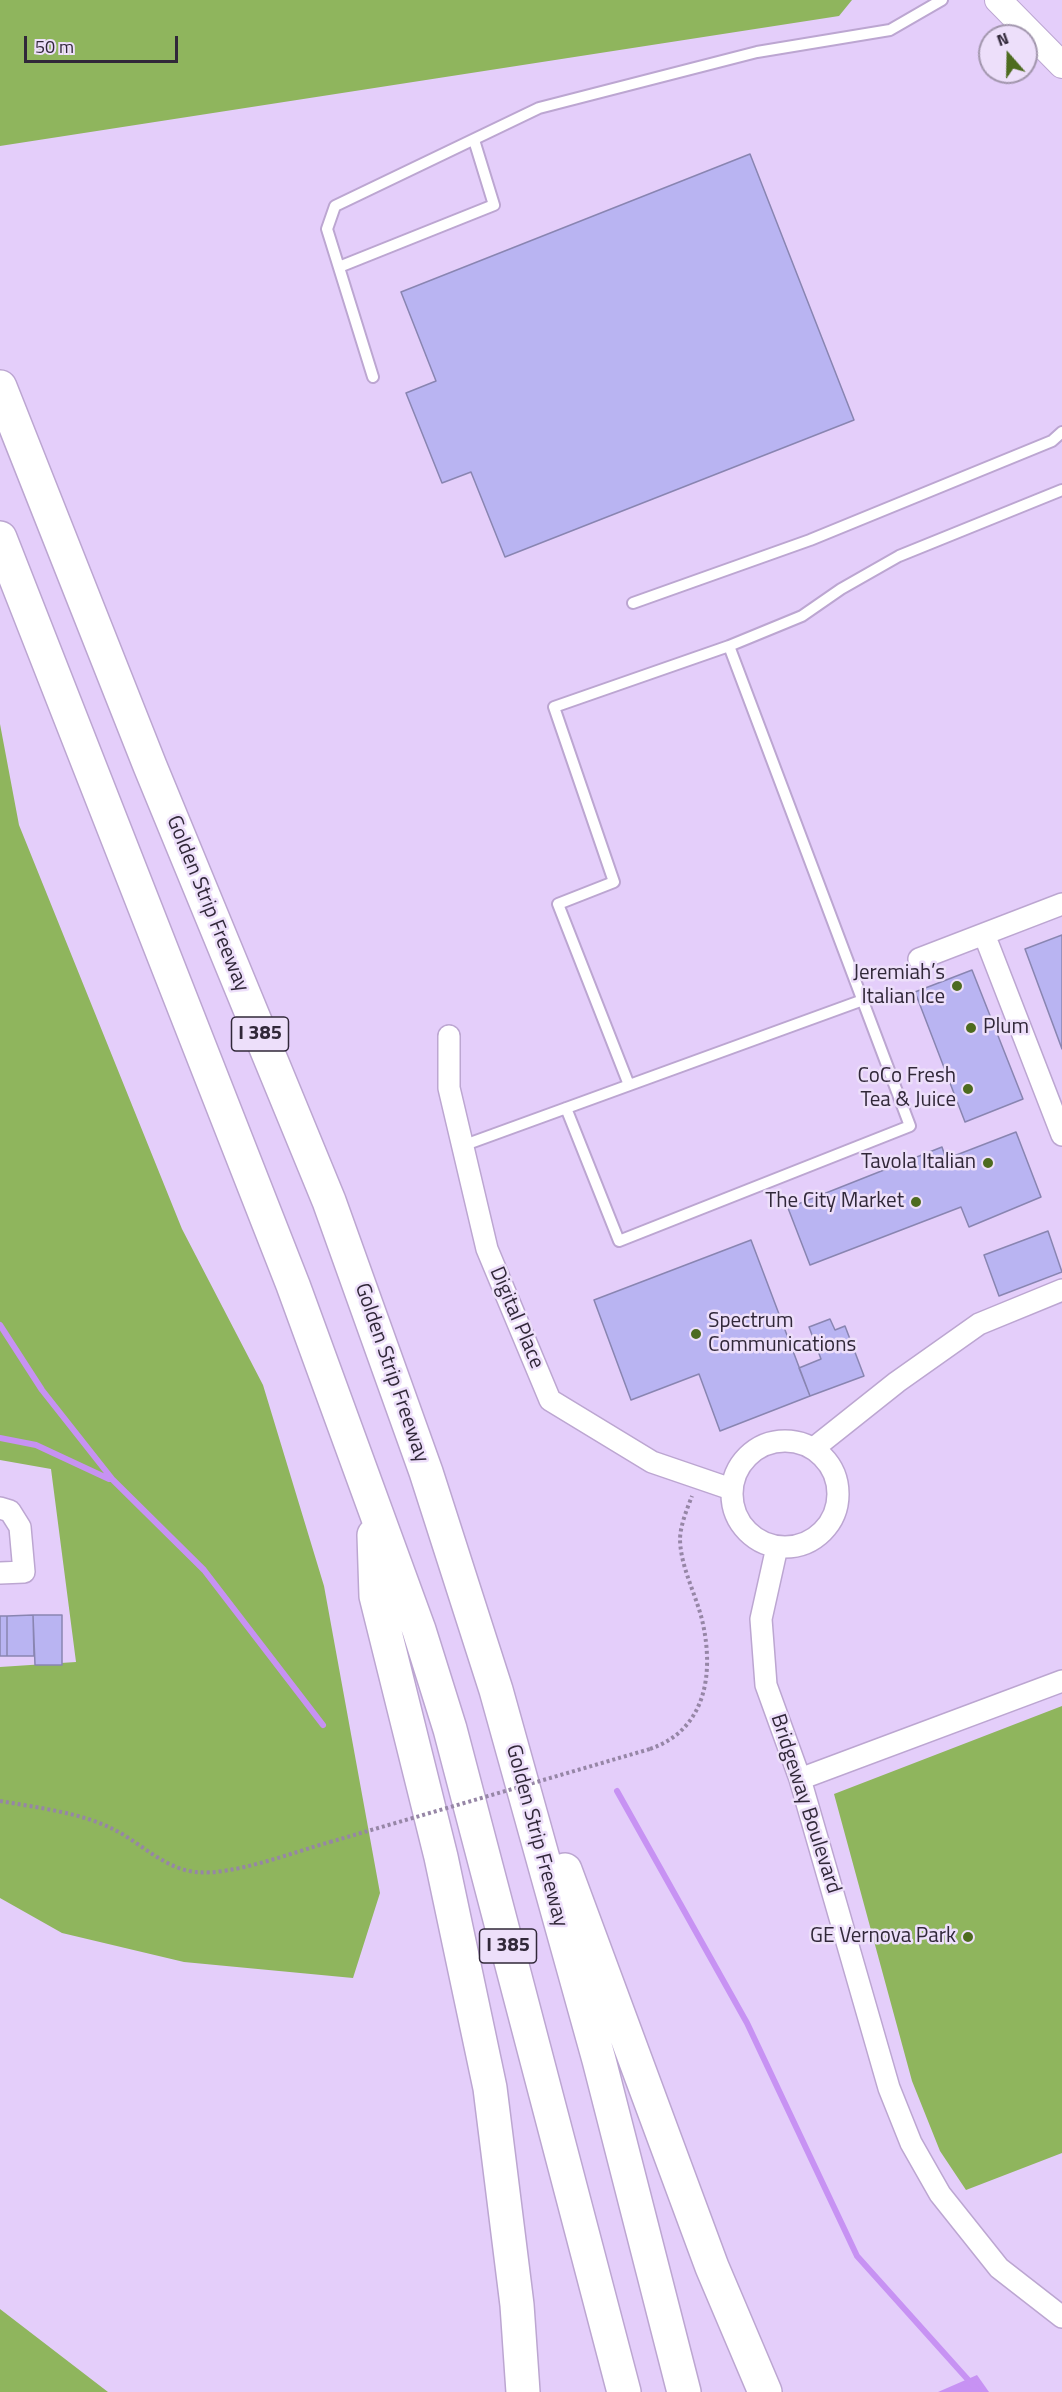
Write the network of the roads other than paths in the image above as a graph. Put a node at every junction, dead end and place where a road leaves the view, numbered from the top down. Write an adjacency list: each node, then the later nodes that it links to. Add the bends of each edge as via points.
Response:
1 (942, 0): 4 (lane, via 890,30 757,52 539,108)
2 (998, 0): 3 (street)
3 (1062, 65)
4 (474, 140): 5 (lane, via 335,206 327,229); 5 (lane, via 494,206)
5 (339, 267): 6 (lane)
6 (374, 377)
7 (0, 387): 30 (highway, Golden Strip Freeway / I 385, via 345,1243 426,1472)
8 (1062, 432): 11 (lane, via 1052,441 810,540)
9 (1062, 490): 12 (lane, via 899,556 802,616)
10 (0, 538): 25 (highway, I 385, via 244,1154)
11 (633, 603)
12 (729, 646): 16 (lane); 18 (lane, via 554,707 614,882 558,904)
13 (1062, 904): 14 (street)
14 (984, 934): 15 (street); 20 (street)
15 (919, 959)
16 (863, 1000): 18 (lane); 19 (lane, via 910,1126 619,1241)
17 (449, 1036): 21 (street, Digital Place, via 449,1088)
18 (629, 1085): 19 (lane)
19 (566, 1108): 21 (lane)
20 (1062, 1135)
21 (462, 1146): 24 (street, Digital Place, via 487,1249 550,1400 652,1462)
22 (1062, 1290): 23 (street, via 979,1323)
23 (814, 1448): 24 (street, via 797,1441 761,1445 746,1456); 27 (street, via 836,1476 836,1512 812,1540 795,1546)
24 (731, 1489): 27 (street, via 732,1505 748,1533)
25 (374, 1506): 33 (highway, via 376,1596 441,1857 490,2088 517,2305); 34 (highway, I 385, via 450,1729)
26 (0, 1508): 28 (street, via 10,1510 20,1527 24,1572)
27 (777, 1546): 31 (street, Bridgeway Boulevard, via 761,1619 766,1685)
28 (0, 1573)
29 (1062, 1681): 31 (street)
30 (496, 1690): 35 (highway, Golden Strip Freeway / I 385, via 599,2060); 36 (highway, via 712,2267)
31 (800, 1779): 32 (street, Bridgeway Boulevard, via 889,2088 910,2143 939,2194 999,2268)
32 (1062, 2317)
33 (523, 2392)
34 (624, 2392)
35 (684, 2392)
36 (765, 2392)

